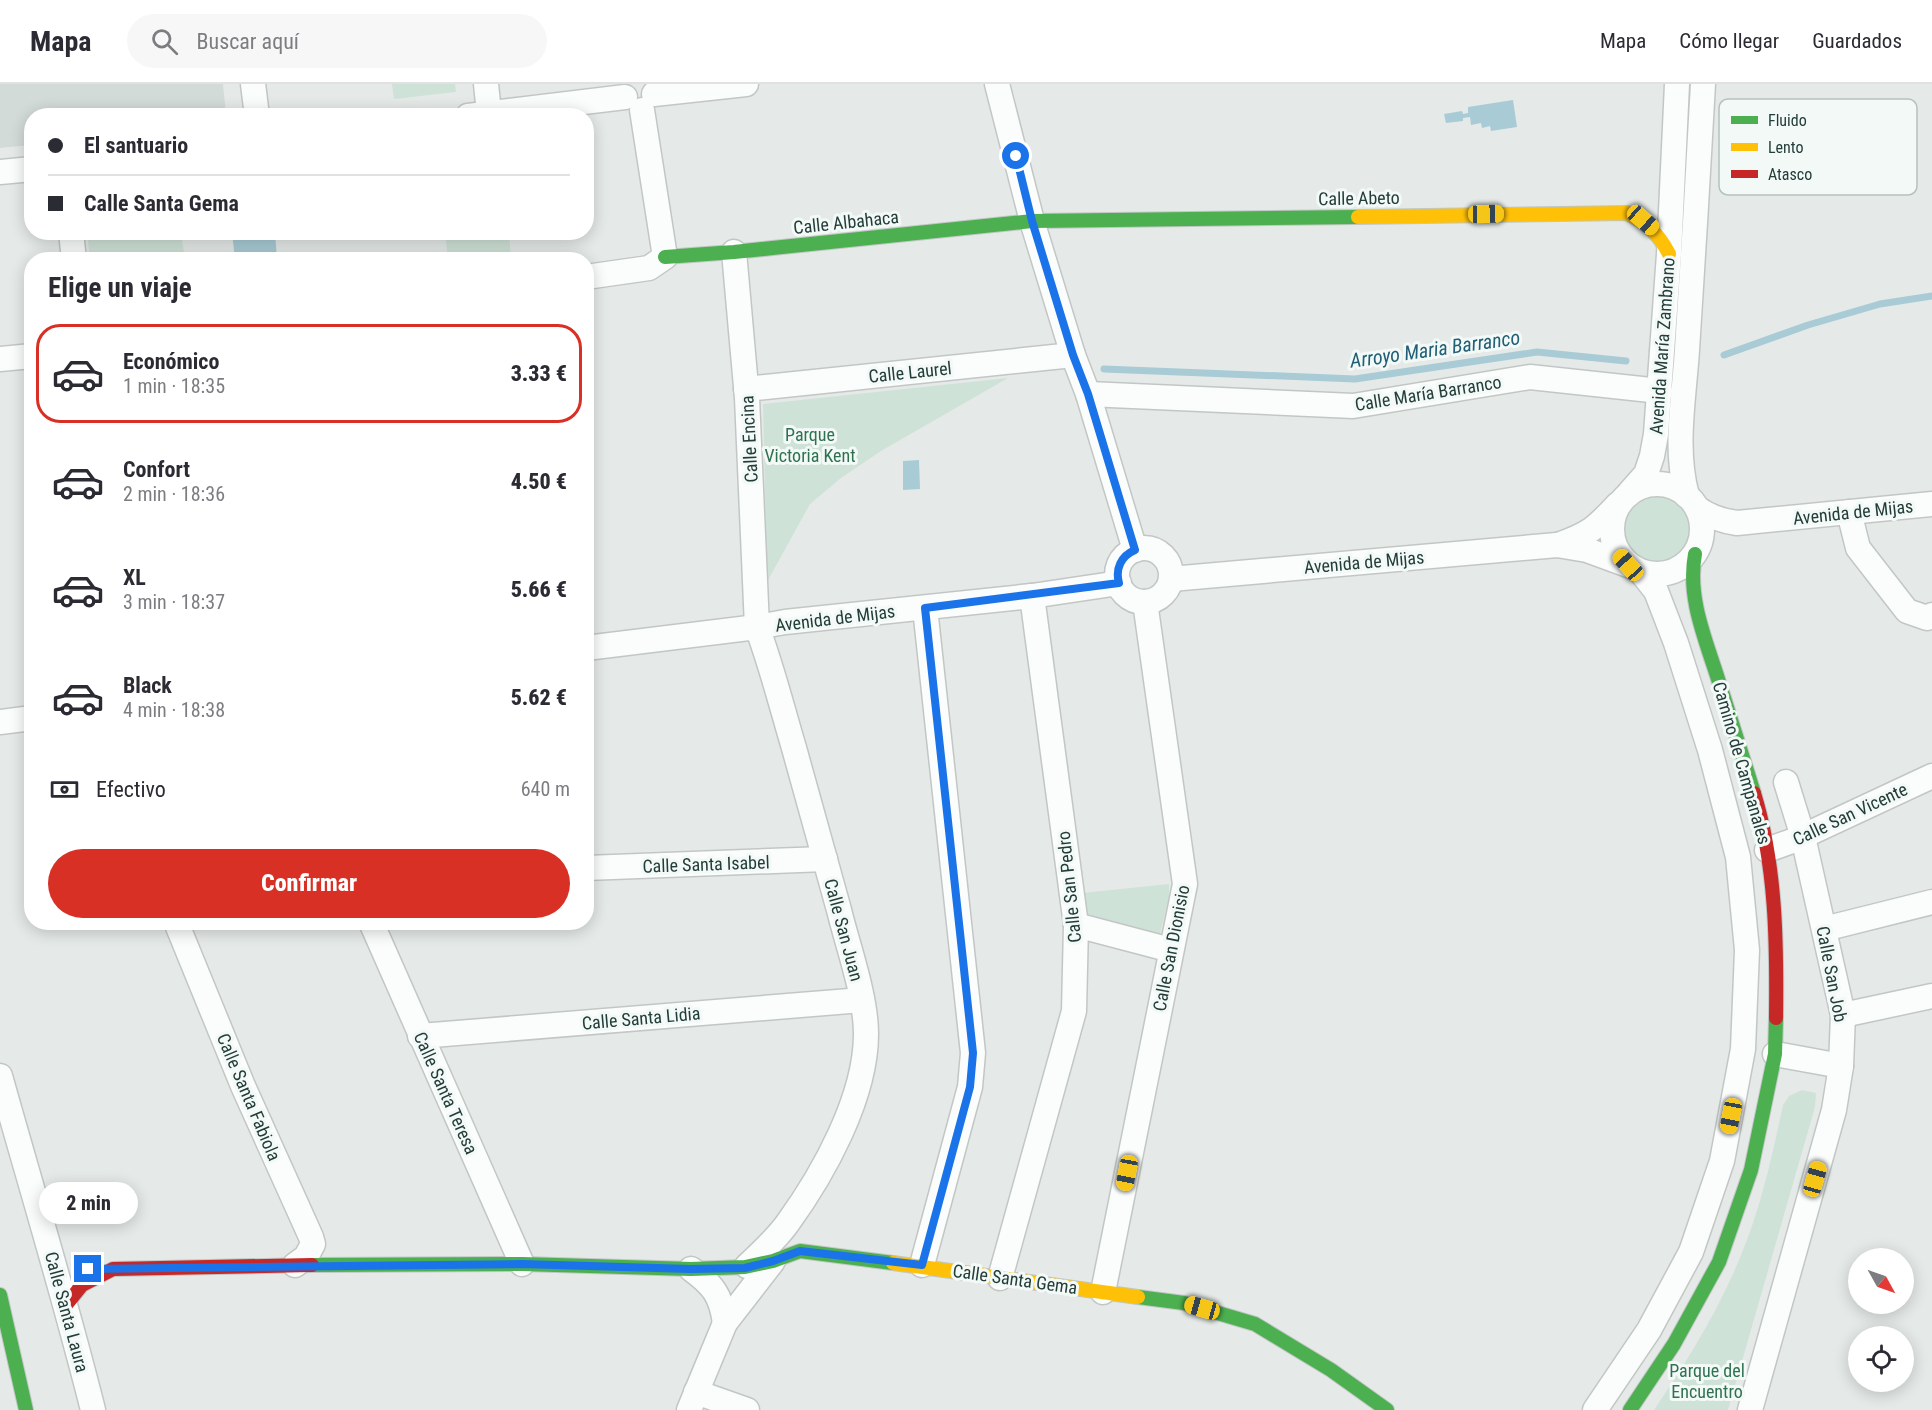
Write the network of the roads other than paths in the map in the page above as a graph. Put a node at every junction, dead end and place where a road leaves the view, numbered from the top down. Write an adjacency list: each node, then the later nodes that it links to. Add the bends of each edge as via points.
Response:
1 (254, 84): 8 (street)
2 (486, 84): 9 (street)
3 (746, 84): 7 (street)
4 (997, 84): 13 (street)
5 (1677, 84): 15 (street, Avenida María Zambrano)
6 (1703, 84): 25 (street, Avenida María Zambrano, via 1680,438 1682,478)
7 (640, 94): 10 (street); 16 (street)
8 (256, 108)
9 (480, 108)
10 (527, 108)
11 (24, 170): 12 (street)
12 (0, 172)
13 (1032, 221): 14 (main road, Calle Albahaca); 15 (main road, Calle Abeto, via 1626,213 1653,228); 18 (street)
14 (734, 252): 16 (main road, Calle Albahaca); 21 (street, Calle Encina)
15 (1669, 254): 22 (street, Avenida María Zambrano)
16 (665, 257): 17 (street, via 649,268)
17 (594, 276)
18 (1073, 355): 21 (street, Calle Laurel); 23 (street)
19 (24, 357): 20 (street)
20 (0, 359)
21 (746, 389): 39 (street, Calle Encina)
22 (1660, 391): 23 (street, Calle María Barranco, via 1530,377 1353,406); 24 (street, Avenida María Zambrano, via 1652,456 1646,474)
23 (1088, 394): 30 (street)
24 (1625, 498): 25 (street, via 1644,486 1658,484 1672,486); 29 (street, Avenida de Mijas, via 1584,536); 32 (street, via 1613,516 1612,536 1619,555)
25 (1692, 502): 28 (street, Avenida de Mijas, via 1708,516); 31 (street, via 1702,531)
26 (1932, 504): 27 (street, Avenida de Mijas)
27 (1849, 512): 28 (street, Avenida de Mijas); 38 (street, via 1857,548 1907,611 1927,618)
28 (1737, 523): 31 (street, Avenida de Mijas)
29 (1557, 545): 32 (street, Avenida de Mijas, via 1587,549); 33 (street, Avenida de Mijas)
30 (1135, 550): 33 (street, via 1145,548 1161,553 1170,565); 34 (street, via 1120,564)
31 (1696, 552): 32 (street, via 1671,572 1657,575); 46 (main road, Camino de Campanales, via 1692,571 1696,602)
32 (1635, 569): 82 (street, Camino de Campanales, via 1656,591 1676,643 1738,857 1747,950 1743,1049 1722,1161 1691,1252 1649,1330)
33 (1171, 579): 36 (street, via 1160,598)
34 (1119, 583): 35 (street, Avenida de Mijas); 36 (street, via 1126,596)
35 (1032, 596): 37 (street, Avenida de Mijas); 50 (street, Calle San Pedro)
36 (1145, 602): 54 (street, Calle San Dionisio, via 1185,884)
37 (925, 608): 39 (street, Avenida de Mijas); 68 (street, via 973,1053 970,1087)
38 (1932, 615)
39 (757, 627): 40 (street, Avenida de Mijas); 47 (street, Calle San Juan)
40 (594, 647)
41 (24, 719): 42 (street)
42 (0, 722)
43 (1932, 776): 45 (street, Calle San Vicente)
44 (1786, 782): 45 (street, Calle San Job)
45 (1803, 837): 46 (street, Calle San Vicente); 53 (street, Calle San Job)
46 (1767, 850): 59 (main road, Camino de Campanales, via 1777,950)
47 (825, 859): 48 (street, Calle Santa Isabel); 56 (street, Calle San Juan)
48 (594, 868)
49 (1932, 902): 53 (street)
50 (1076, 926): 54 (street); 72 (street, Calle San Pedro, via 1074,1011)
51 (179, 930): 67 (street, Calle Santa Fabiola, via 243,1086 311,1236 313,1244 306,1257)
52 (374, 930): 58 (street, Calle Santa Teresa)
53 (1824, 930): 57 (street, Calle San Job)
54 (1171, 950): 73 (street, Calle San Dionisio)
55 (1932, 996): 57 (street)
56 (862, 1000): 58 (street, Calle Santa Lidia); 62 (street, Calle San Juan, via 866,1033 857,1090 827,1159)
57 (1843, 1015): 60 (street, Calle San Job)
58 (420, 1036): 66 (street, Calle Santa Teresa)
59 (1775, 1054): 60 (street); 83 (main road, Camino de Campanales, via 1751,1170 1719,1262 1674,1344)
60 (1841, 1066): 84 (street, Calle San Job, via 1834,1110)
61 (0, 1076): 64 (street, Calle Santa Laura)
62 (786, 1225): 63 (street, via 789,1241); 69 (street, Calle San Juan)
63 (800, 1251): 65 (main road, Calle Santa Gema); 68 (main road, Calle Santa Gema)
64 (51, 1254): 70 (street, Calle Santa Gema, via 71,1266); 75 (street, Calle Santa Laura)
65 (773, 1261): 69 (main road, Calle Santa Gema); 76 (street)
66 (522, 1264): 67 (main road, Calle Santa Gema); 71 (main road, Calle Santa Gema)
67 (295, 1265): 70 (main road, Calle Santa Gema)
68 (922, 1265): 72 (main road, Calle Santa Gema)
69 (745, 1268): 71 (main road, Calle Santa Gema)
70 (113, 1269): 75 (main road, Calle Santa Gema, via 82,1285)
71 (690, 1269): 76 (street, via 709,1282 717,1294)
72 (1000, 1278): 73 (main road, Calle Santa Gema)
73 (1103, 1292): 81 (main road, Calle Santa Gema, via 1184,1303 1255,1324)
74 (0, 1295): 78 (main road)
75 (66, 1305): 79 (street, Calle Santa Laura)
76 (725, 1323): 77 (street)
77 (692, 1401): 80 (street)
78 (26, 1410)
79 (93, 1410)
80 (747, 1410)
81 (1387, 1410)
82 (1595, 1410)
83 (1630, 1410)
84 (1750, 1410)

